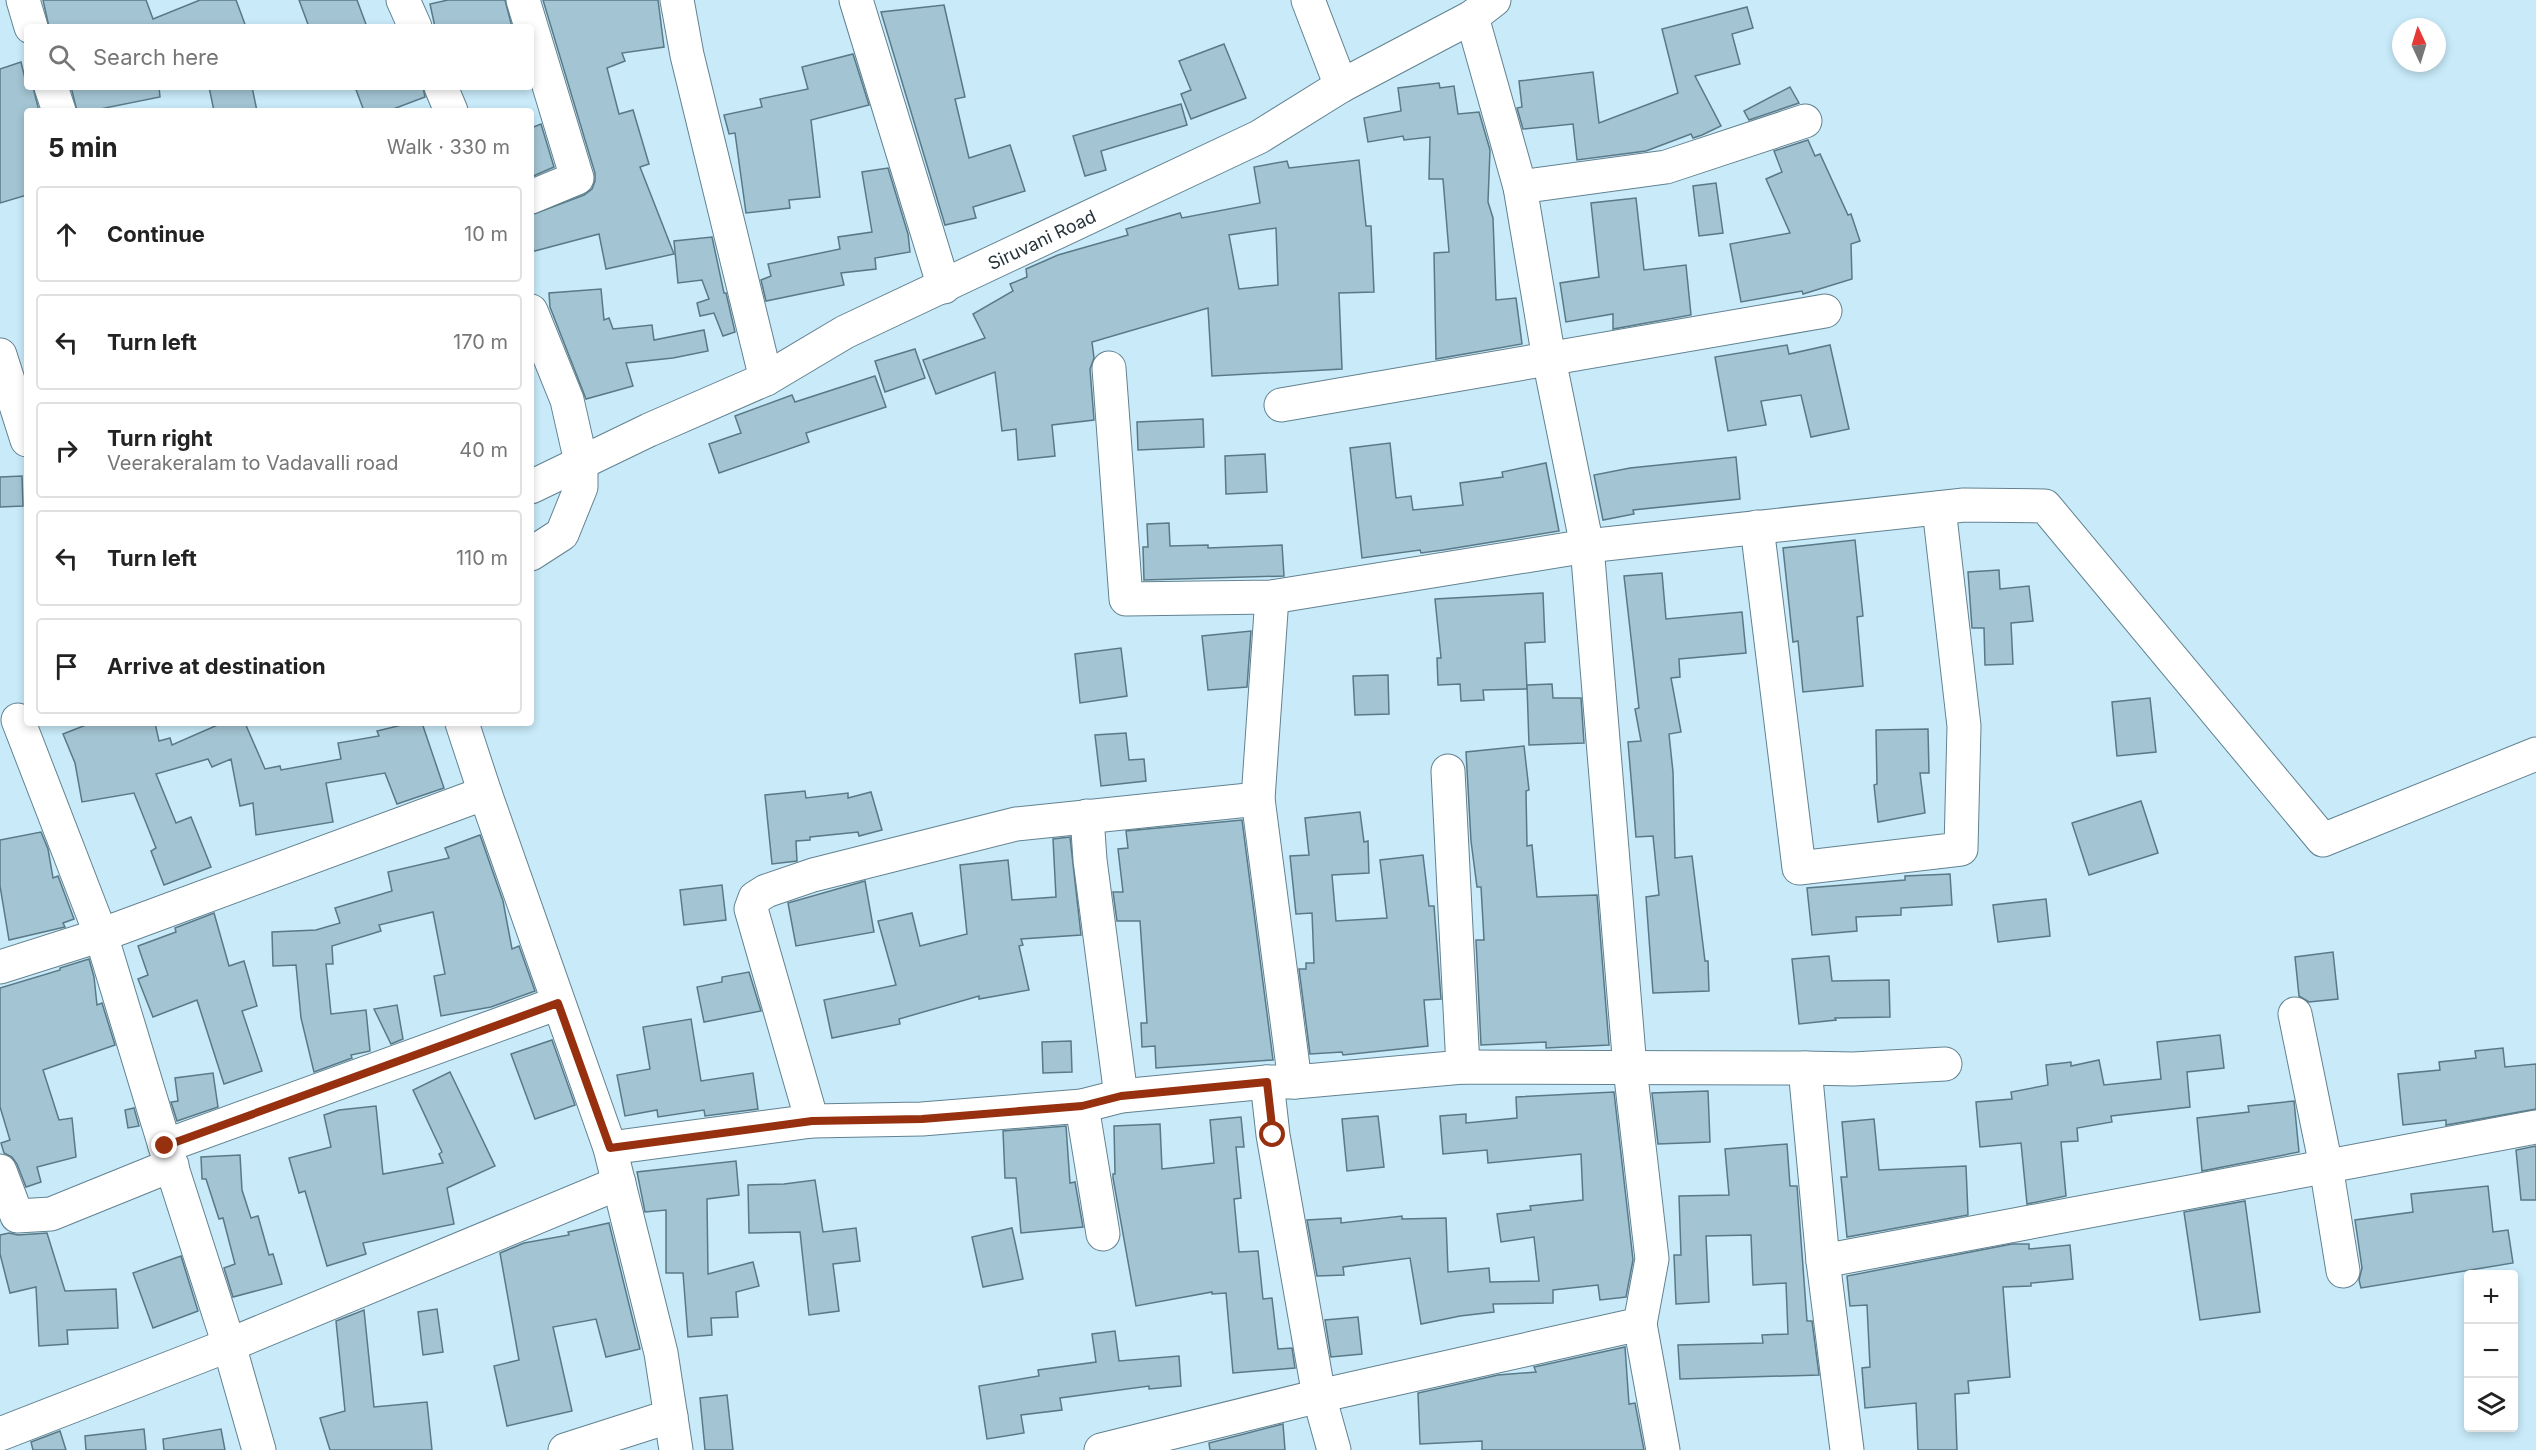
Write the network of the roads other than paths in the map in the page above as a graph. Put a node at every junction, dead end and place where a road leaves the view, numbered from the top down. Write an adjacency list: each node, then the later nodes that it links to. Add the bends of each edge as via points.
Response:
1 (23, 0): 8 (street)
2 (403, 0): 9 (street)
3 (523, 0): 10 (street)
4 (677, 0): 26 (street)
5 (856, 0): 20 (street)
6 (1308, 0): 12 (street)
7 (1483, 8): 12 (street, Siruvani Road); 18 (street)
8 (30, 24)
9 (414, 24)
10 (530, 24)
11 (534, 36): 19 (street, via 577,178)
12 (1341, 86): 20 (street, Siruvani Road, via 1259,137)
13 (52, 90): 15 (street)
14 (442, 90): 16 (street)
15 (58, 108)
16 (451, 108)
17 (1805, 121): 18 (street, via 1666,167)
18 (1520, 187): 24 (street)
19 (534, 196)
20 (945, 287): 26 (street, Siruvani Road, via 845,332)
21 (1825, 311): 24 (street)
22 (534, 318): 29 (street, via 567,400)
23 (0, 355): 28 (street)
24 (1549, 359): 27 (street); 33 (street)
25 (1109, 368): 35 (street, via 1126,599)
26 (766, 379): 29 (street, Siruvani Road)
27 (1281, 405)
28 (24, 431)
29 (581, 462): 30 (street, Siruvani Road); 34 (street, via 581,487 562,534)
30 (534, 486)
31 (1940, 508): 32 (street); 32 (street, via 1964,726 1961,849 1799,868); 38 (street, via 2045,506 2323,840)
32 (1757, 528): 33 (street)
33 (1587, 546): 35 (street); 49 (street)
34 (534, 552)
35 (1272, 597): 41 (street)
36 (15, 721): 43 (street)
37 (463, 726): 40 (street)
38 (2536, 754)
39 (1448, 771): 48 (street)
40 (485, 793): 43 (street); 45 (street)
41 (1258, 799): 42 (street); 51 (street)
42 (1087, 816): 52 (street); 54 (street, via 1016,824 813,874 755,898 751,909)
43 (101, 935): 44 (street); 57 (street)
44 (0, 967)
45 (558, 1003): 56 (street); 57 (street)
46 (2295, 1014): 58 (street)
47 (1945, 1064): 50 (street)
48 (1464, 1067): 49 (street); 51 (street)
49 (1630, 1068): 50 (street); 64 (street, via 1652,1259)
50 (1805, 1068): 62 (street)
51 (1281, 1082): 52 (street); 66 (street, via 1273,1135)
52 (1121, 1096): 53 (street)
53 (1082, 1106): 54 (street, via 922,1119); 61 (street)
54 (812, 1121): 56 (street)
55 (2536, 1127): 58 (street)
56 (610, 1148): 60 (street)
57 (168, 1156): 59 (street, via 51,1214 17,1216); 65 (street)
58 (2326, 1167): 62 (street); 63 (street)
59 (0, 1171)
60 (619, 1183): 65 (street); 67 (street, via 661,1353)
61 (1103, 1234)
62 (1823, 1261): 75 (street)
63 (2343, 1271)
64 (1640, 1324): 66 (street); 74 (street)
65 (229, 1345): 68 (street); 69 (street)
66 (1319, 1396): 72 (street); 73 (street)
67 (671, 1416): 70 (street); 71 (street)
68 (0, 1434)
69 (260, 1450)
70 (565, 1450)
71 (676, 1450)
72 (1101, 1450)
73 (1334, 1450)
74 (1663, 1450)
75 (1847, 1450)

